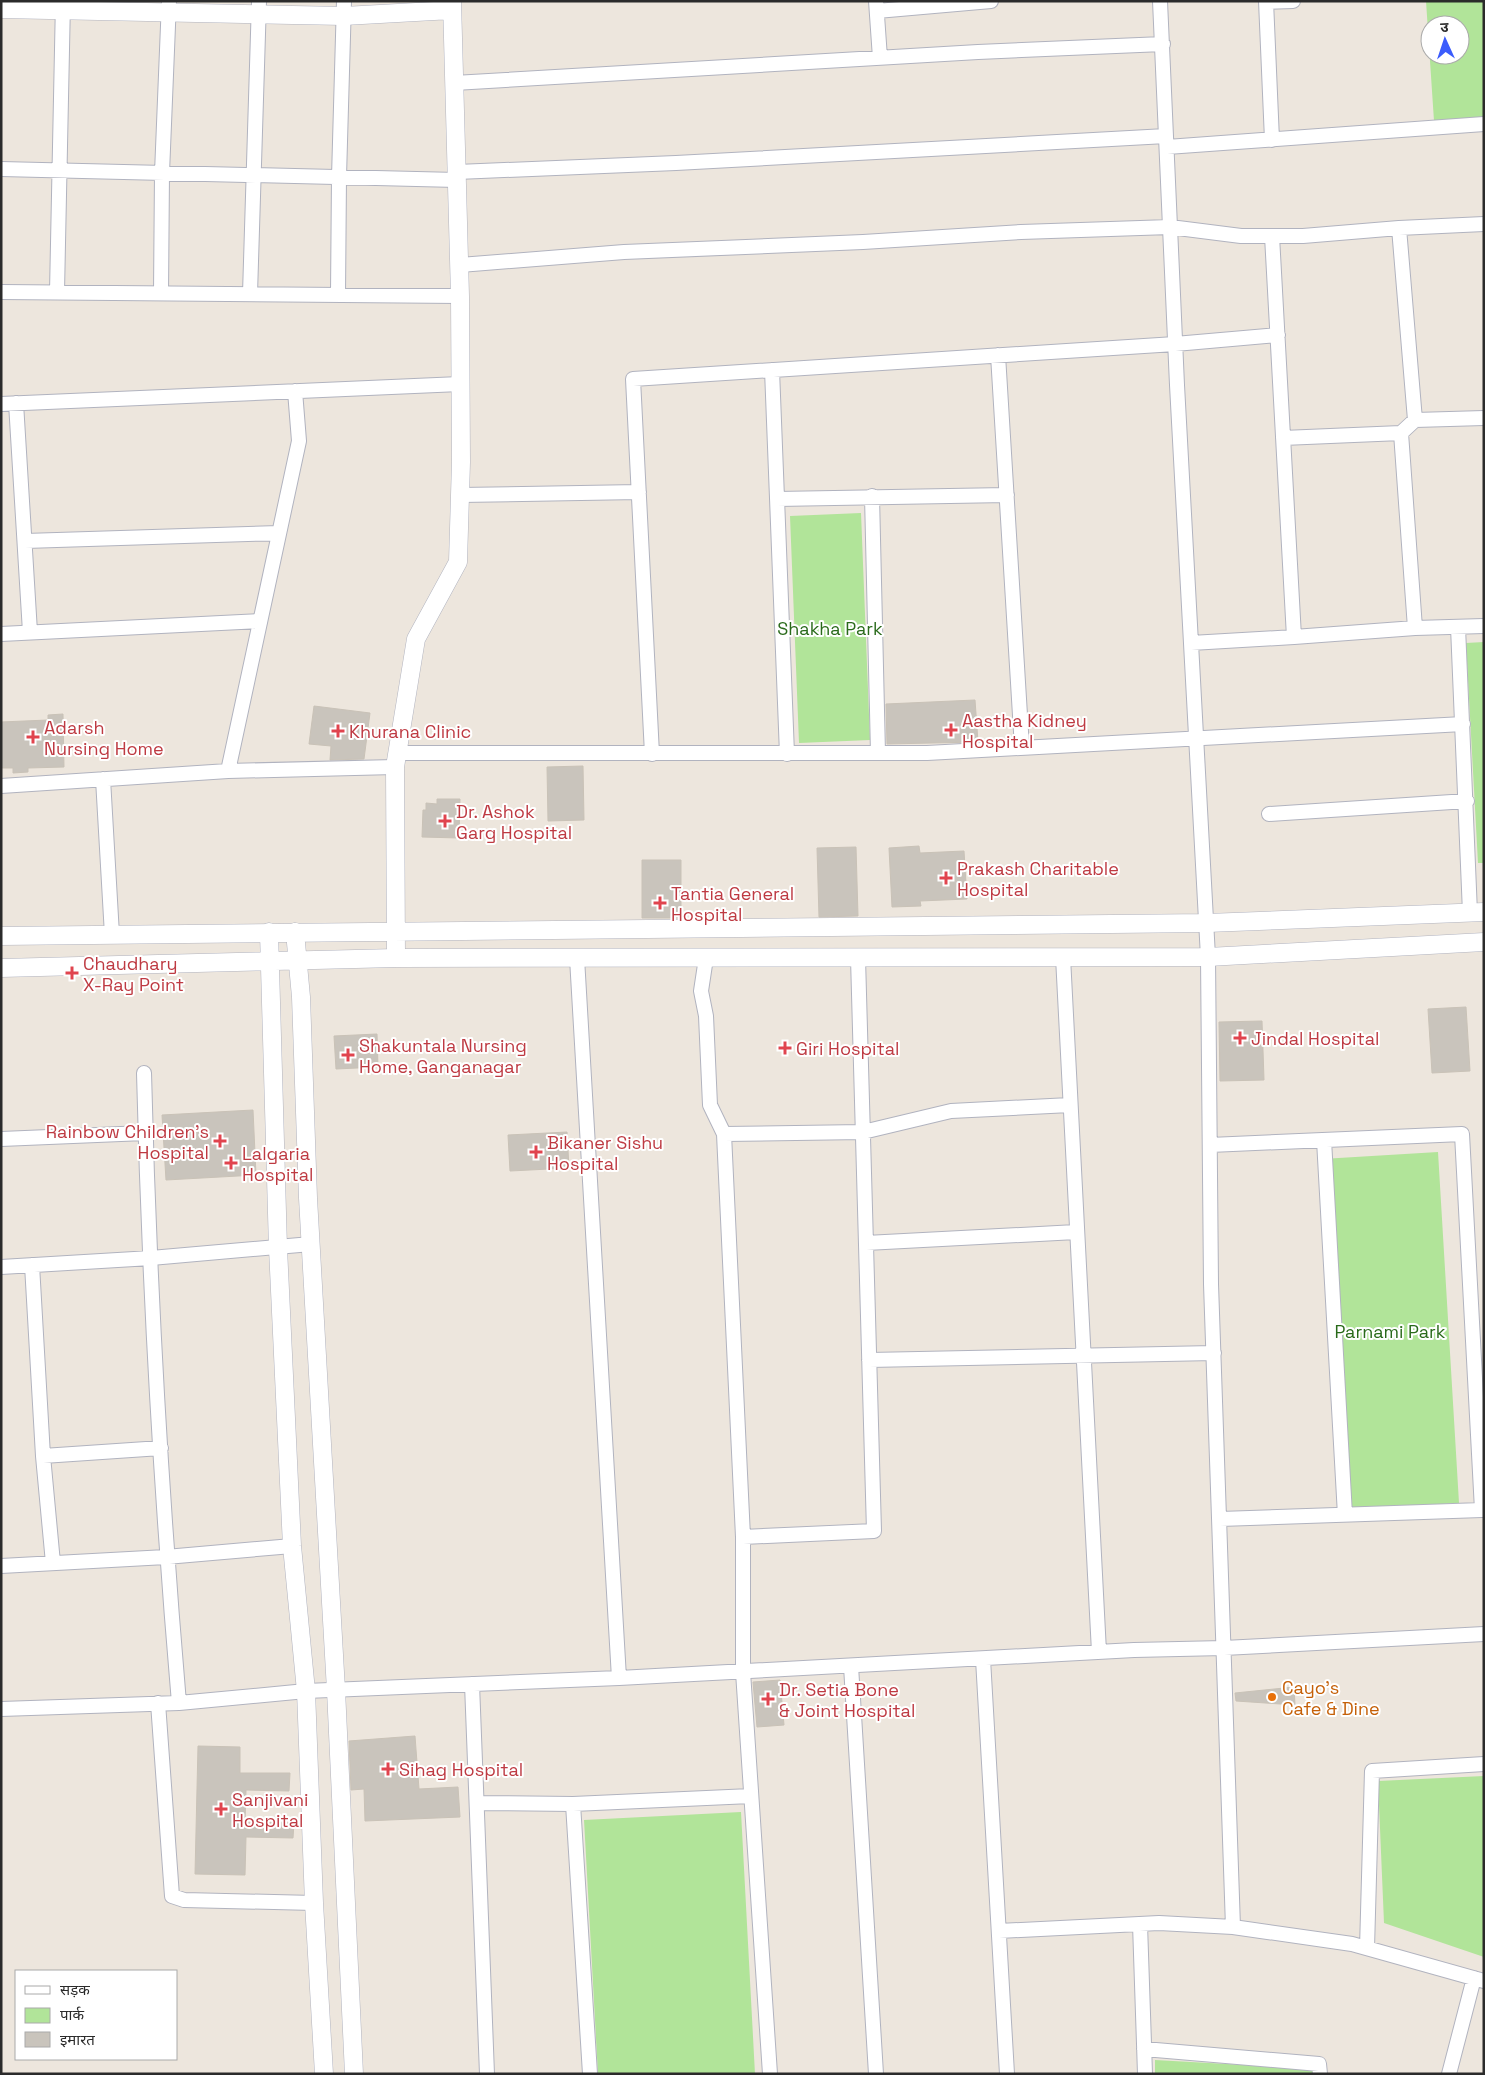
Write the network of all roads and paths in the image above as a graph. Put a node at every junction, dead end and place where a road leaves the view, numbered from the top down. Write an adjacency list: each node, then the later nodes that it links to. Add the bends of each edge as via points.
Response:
1 (991, 1): 7 (street)
2 (1160, 1): 12 (street)
3 (1293, 1): 4 (street)
4 (1266, 2): 16 (street)
5 (63, 6): 8 (street); 11 (street); 19 (street)
6 (452, 6): 10 (street); 14 (street)
7 (876, 6): 13 (street)
8 (169, 7): 9 (street); 20 (street)
9 (259, 8): 10 (street); 21 (street)
10 (344, 8): 23 (street)
11 (1, 9)
12 (1163, 44): 13 (street); 17 (street)
13 (880, 58): 14 (street)
14 (454, 83): 22 (street)
15 (1484, 124): 16 (street)
16 (1272, 140): 17 (street)
17 (1167, 141): 22 (street); 25 (street)
18 (1, 169): 19 (street)
19 (60, 170): 20 (street); 30 (street)
20 (162, 173): 21 (street); 31 (street)
21 (253, 175): 23 (street); 32 (street)
22 (457, 176): 23 (street); 28 (street)
23 (339, 177): 33 (street)
24 (1484, 224): 26 (street)
25 (1170, 227): 27 (street, via 1241,236); 28 (street, via 624,252); 36 (street)
26 (1399, 228): 27 (street); 44 (street)
27 (1272, 236): 35 (street)
28 (460, 265): 34 (street)
29 (1, 292): 30 (street)
30 (58, 292): 31 (street)
31 (161, 293): 32 (street)
32 (250, 294): 33 (street)
33 (338, 294): 34 (street)
34 (460, 296): 39 (street)
35 (1278, 335): 36 (street); 46 (street)
36 (1175, 344): 37 (street); 61 (street)
37 (998, 355): 38 (street); 49 (street)
38 (772, 370): 47 (street, via 633,379); 51 (street)
39 (460, 384): 40 (street); 48 (street)
40 (295, 391): 41 (street); 52 (street, via 298,441)
41 (16, 403): 42 (street); 53 (street)
42 (1, 404)
43 (1484, 418): 44 (street)
44 (1415, 420): 45 (street)
45 (1401, 433): 46 (street); 57 (street)
46 (1283, 438): 60 (street)
47 (639, 492): 48 (street); 65 (street)
48 (460, 495): 68 (street, via 458,562 416,638)
49 (1007, 495): 50 (street); 64 (street)
50 (872, 496): 51 (street); 67 (street)
51 (777, 499): 66 (street)
52 (279, 533): 53 (street); 54 (street)
53 (25, 541): 58 (street)
54 (260, 621): 58 (street); 69 (street)
55 (1484, 626): 56 (street)
56 (1458, 627): 57 (street); 62 (street)
57 (1415, 628): 60 (street)
58 (30, 632): 59 (street)
59 (1, 634)
60 (1294, 637): 61 (street)
61 (1191, 643): 63 (street)
62 (1463, 724): 63 (street); 72 (street)
63 (1197, 738): 64 (street); 75 (street)
64 (1022, 748): 67 (street)
65 (652, 754): 66 (street); 68 (street)
66 (787, 754): 67 (street)
67 (878, 754)
68 (396, 760): 69 (street); 76 (street)
69 (228, 771): 70 (street)
70 (103, 779): 71 (street); 79 (street)
71 (1, 786)
72 (1466, 801): 73 (street); 74 (street)
73 (1269, 814)
74 (1477, 913): 75 (street)
75 (1207, 922): 76 (street); 83 (street)
76 (396, 930): 78 (street); 84 (street)
77 (269, 932): 78 (street); 79 (street); 88 (street)
78 (295, 932): 89 (street)
79 (112, 935): 80 (street)
80 (1, 936)
81 (1484, 942): 83 (street)
82 (1063, 957): 83 (street); 87 (street); 92 (street)
83 (1208, 957): 98 (street)
84 (396, 958): 85 (street); 89 (street)
85 (578, 958): 86 (street); 125 (street)
86 (706, 958): 87 (street); 95 (street, via 701,991 706,1016 710,1105)
87 (858, 958): 94 (street)
88 (270, 961): 89 (street); 90 (street); 102 (street)
89 (298, 961): 100 (street)
90 (1, 968)
91 (144, 1073): 93 (street)
92 (1070, 1105): 94 (street, via 951,1111); 99 (street)
93 (145, 1132): 96 (street); 103 (street)
94 (862, 1132): 95 (street); 101 (street)
95 (724, 1134): 114 (street)
96 (1, 1139)
97 (1324, 1140): 98 (street); 106 (street, via 1462,1134); 112 (street)
98 (1210, 1144): 107 (street)
99 (1076, 1232): 101 (street); 108 (street)
100 (311, 1244): 102 (street); 127 (street)
101 (866, 1244): 109 (street)
102 (278, 1248): 103 (street); 115 (street)
103 (151, 1258): 104 (street); 110 (street)
104 (32, 1265): 105 (street); 111 (street)
105 (1, 1267)
106 (1478, 1321): 112 (street, via 1482,1510)
107 (1214, 1353): 108 (street); 113 (street)
108 (1083, 1355): 109 (street); 121 (street)
109 (869, 1360): 114 (street, via 874,1531)
110 (161, 1448): 111 (street); 116 (street)
111 (43, 1456): 117 (street)
112 (1345, 1514): 113 (street)
113 (1220, 1519): 120 (street)
114 (743, 1537): 124 (street)
115 (292, 1546): 116 (street); 128 (street)
116 (166, 1557): 117 (street); 130 (street)
117 (53, 1563): 118 (street)
118 (1, 1566)
119 (1484, 1634): 120 (street)
120 (1224, 1648): 121 (street); 138 (street)
121 (1099, 1652): 122 (street)
122 (983, 1659): 123 (street); 139 (street)
123 (851, 1666): 124 (street); 148 (street)
124 (743, 1672): 125 (street); 133 (street)
125 (619, 1678): 126 (street)
126 (472, 1684): 127 (street); 134 (street)
127 (336, 1690): 128 (street); 144 (street)
128 (306, 1692): 130 (street); 136 (street)
129 (158, 1703): 130 (street); 131 (street); 136 (street, via 172,1896 184,1900)
130 (179, 1703)
131 (1, 1709)
132 (1484, 1764): 140 (street, via 1372,1771)
133 (751, 1796): 135 (street); 147 (street)
134 (477, 1803): 135 (street); 145 (street)
135 (573, 1804): 146 (street)
136 (314, 1903): 143 (street)
137 (1140, 1924): 138 (street); 139 (street); 142 (street)
138 (1233, 1926): 140 (street)
139 (999, 1931): 149 (street)
140 (1367, 1948): 141 (street)
141 (1479, 1979): 152 (street)
142 (1144, 2049): 150 (street); 151 (street, via 1320,2064)
143 (324, 2074)
144 (354, 2074)
145 (487, 2074)
146 (590, 2074)
147 (770, 2074)
148 (876, 2074)
149 (1006, 2074)
150 (1145, 2074)
151 (1320, 2074)
152 (1448, 2074)

